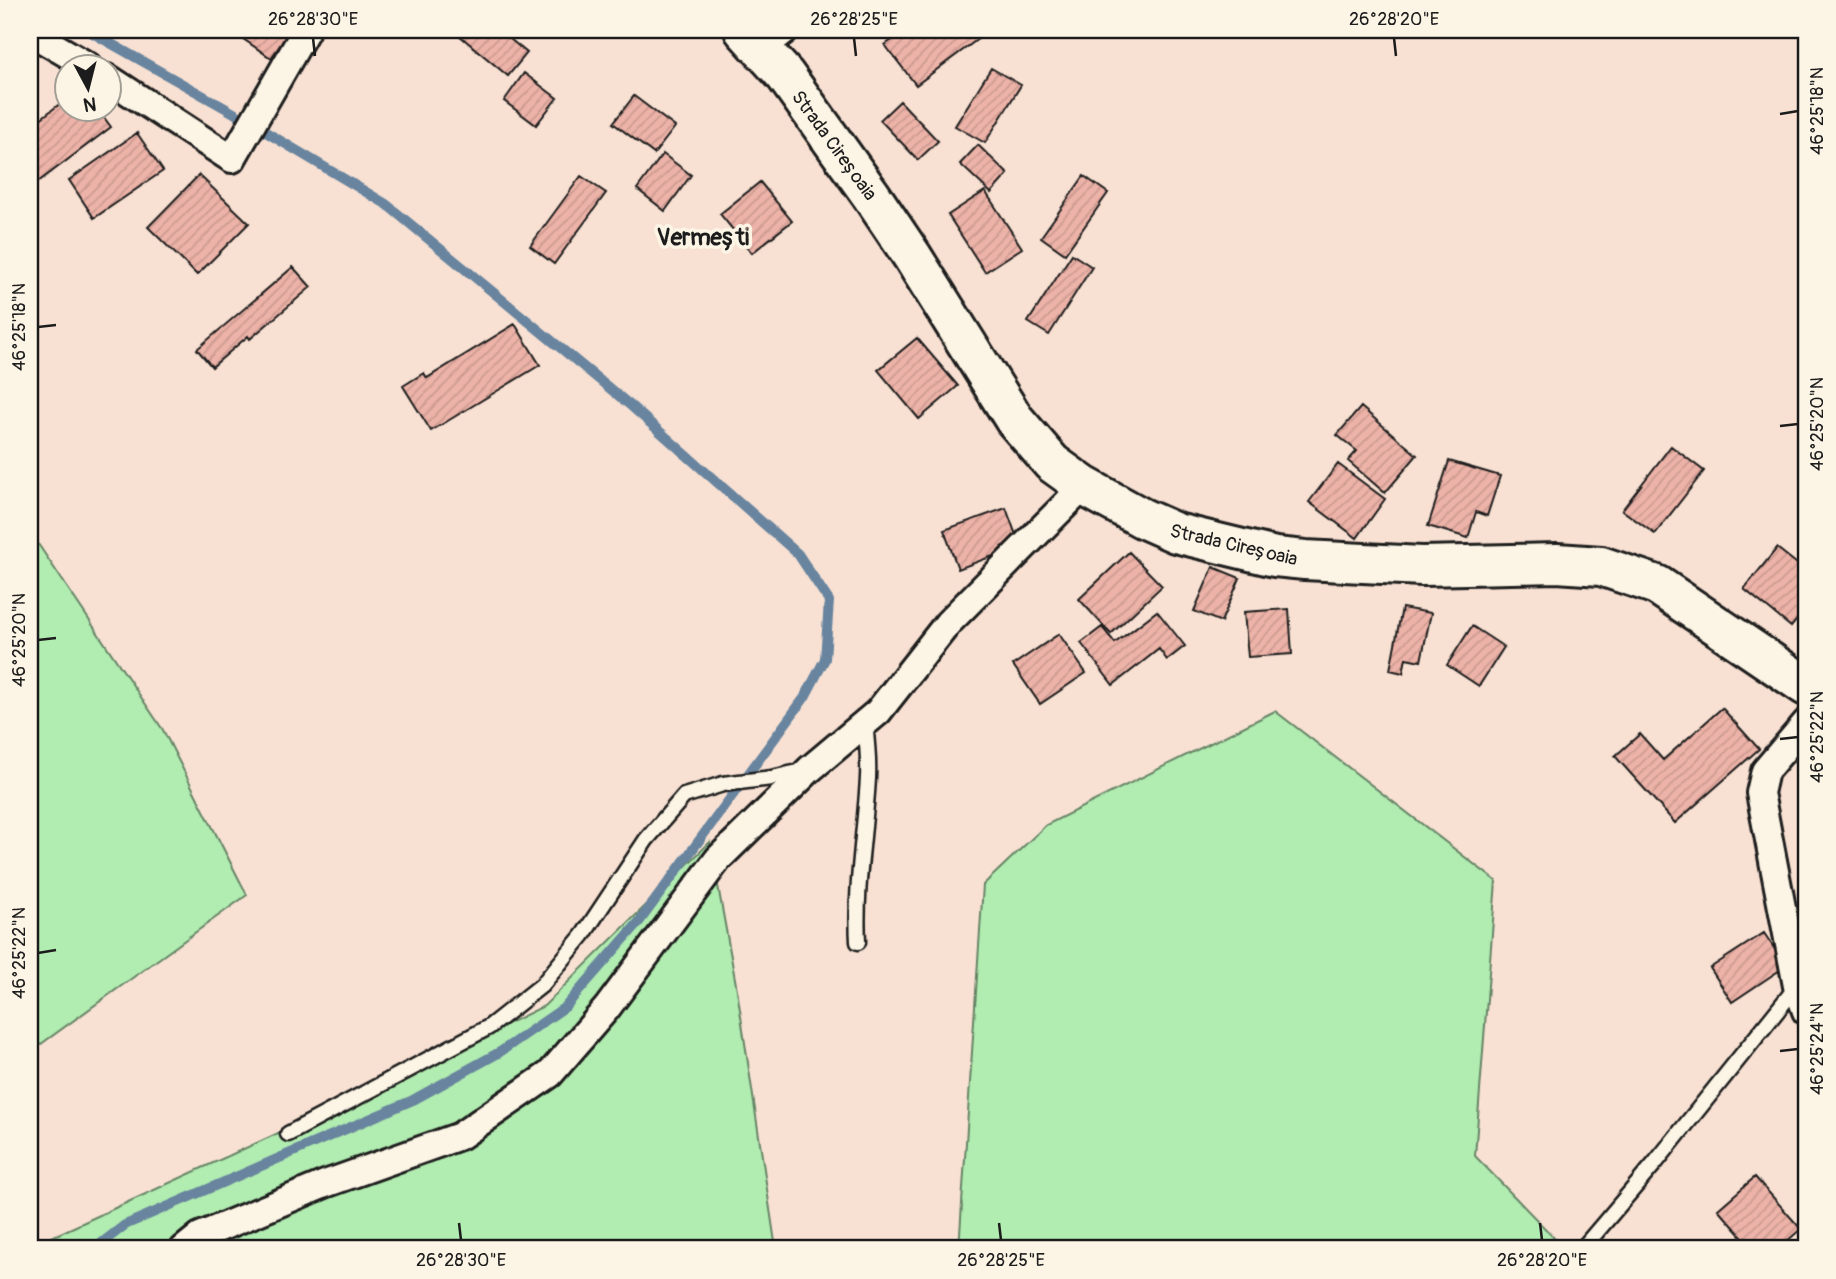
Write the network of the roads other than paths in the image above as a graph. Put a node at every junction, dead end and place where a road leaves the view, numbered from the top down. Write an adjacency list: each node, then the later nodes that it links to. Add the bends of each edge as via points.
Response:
1 (306, 30): 5 (street, via 232,159)
2 (30, 32): 4 (street)
3 (763, 36): 6 (street, Strada Cireșoaia, via 785,75 912,256 1014,419 1052,463)
4 (64, 52)
5 (122, 87)
6 (1084, 486): 7 (street, Strada Cireșoaia, via 1175,533 1275,557 1422,566 1601,566 1657,585); 8 (street, via 948,623)
7 (1806, 686)
8 (865, 723): 10 (street); 11 (lane, via 869,775 859,870)
9 (1806, 723): 12 (street, via 1765,771 1760,793)
10 (810, 769): 14 (lane, via 723,784 684,796 542,985 489,1027); 15 (street, via 718,859 607,1008 550,1074 460,1136 325,1184 200,1236)
11 (858, 942)
12 (1797, 986): 13 (street); 16 (lane)
13 (1806, 1011)
14 (288, 1134)
15 (184, 1249)
16 (1583, 1249)

